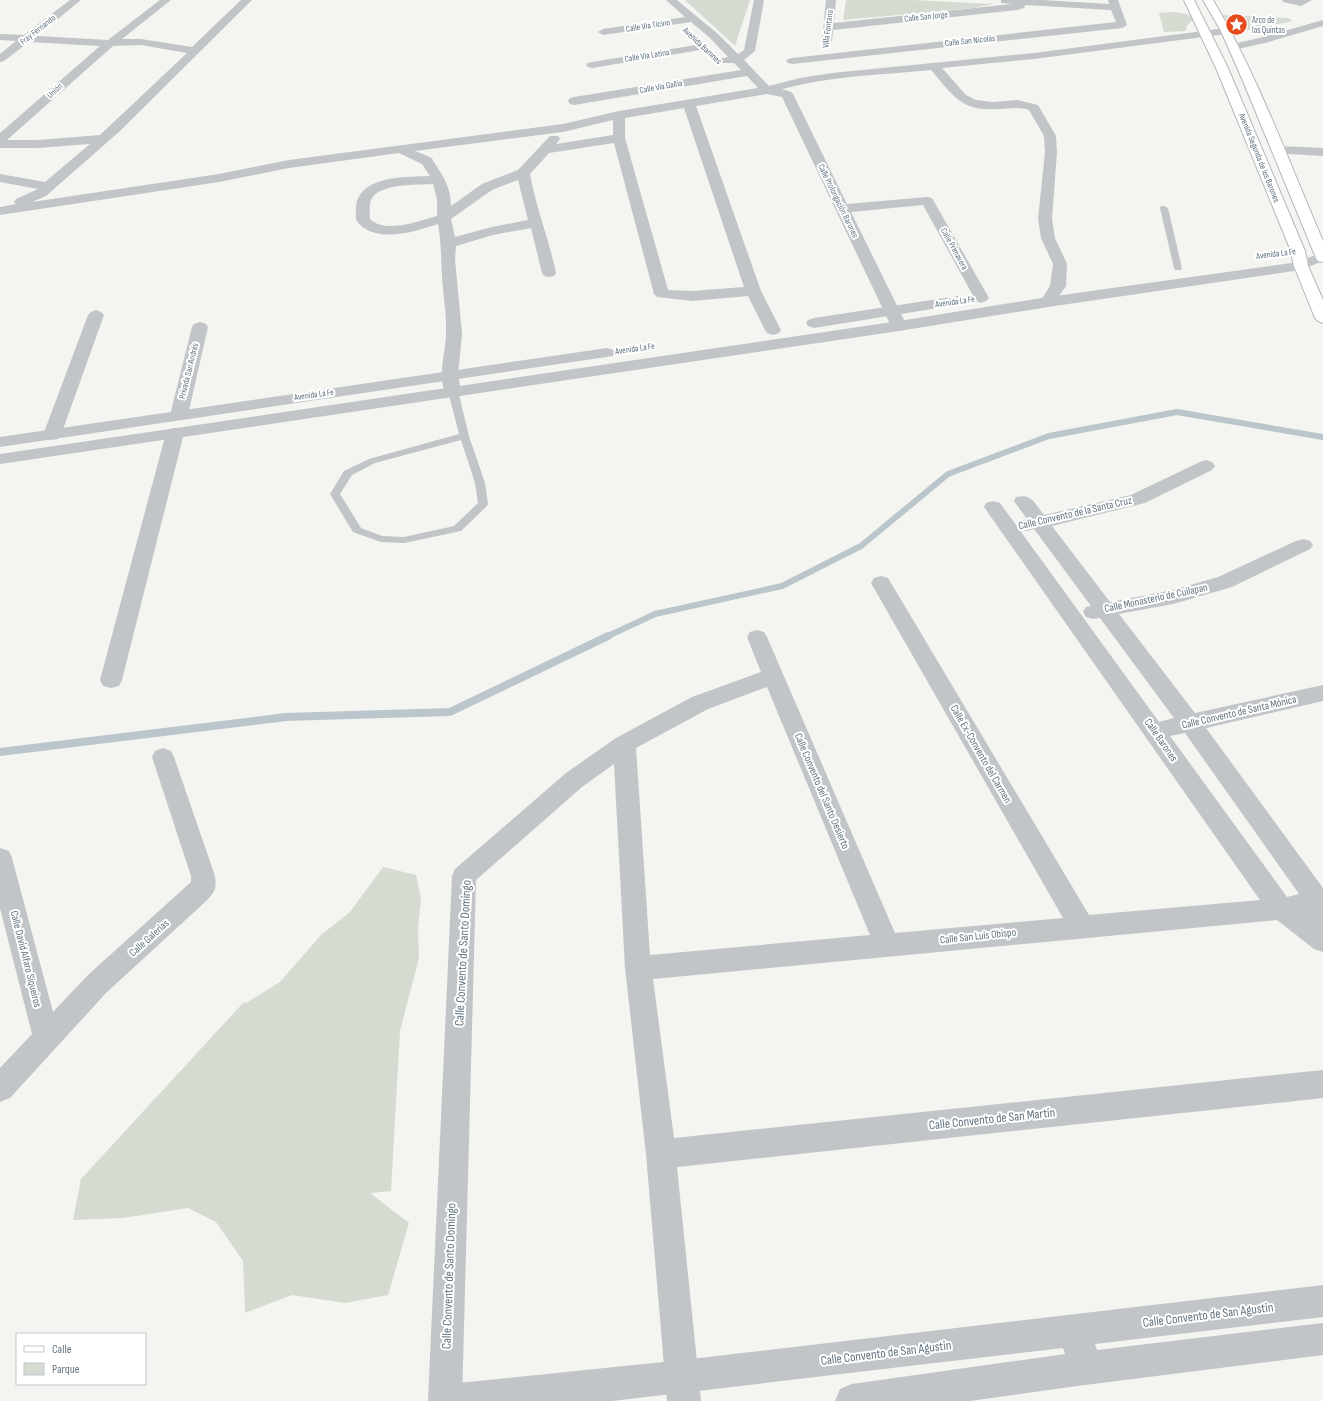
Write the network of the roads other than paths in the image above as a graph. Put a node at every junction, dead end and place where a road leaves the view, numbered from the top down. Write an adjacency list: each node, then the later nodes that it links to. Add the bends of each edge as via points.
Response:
1 (76, 0): 23 (street, Fray Fernando)
2 (166, 0): 25 (street, Unión)
3 (247, 0): 27 (street)
4 (672, 0): 15 (street, Avenida Barones)
5 (759, 0): 31 (street, via 749,51)
6 (831, 0): 18 (street, Villa Fontana)
7 (984, 0): 10 (street)
8 (1287, 0): 9 (street, via 1301,4)
9 (1307, 0)
10 (1018, 2): 11 (street); 18 (street, Calle San Jorge, via 1020,6 1017,7)
11 (1114, 3): 30 (street, Calle San Nicolás, via 1122,25)
12 (1191, 4): 13 (main road); 21 (main road, Avenida Segunda de los Barones)
13 (1210, 4): 20 (main road, Avenida Segunda de los Barones)
14 (665, 11): 16 (street, Avenida Barones)
15 (692, 19): 16 (street, Calle Vía Ticino); 31 (street, Avenida Barones, via 714,36)
16 (676, 21): 19 (street, Calle Vía Ticino); 28 (street, Avenida Barones)
17 (1323, 23): 26 (street)
18 (828, 27): 30 (street, Villa Fontana)
19 (603, 32)
20 (1226, 32): 21 (street); 26 (main road, Avenida Segunda de los Barones)
21 (1206, 34): 34 (street, via 1034,56); 63 (main road, Avenida Segunda de los Barones, via 1222,68)
22 (0, 37): 23 (street)
23 (29, 38): 24 (street); 29 (street, Fray Fernando)
24 (86, 41): 25 (street); 29 (street)
25 (110, 42): 27 (street, via 141,42); 45 (street, Unión)
26 (1233, 47): 50 (main road, Avenida Segunda de los Barones)
27 (194, 51): 44 (street, via 116,128)
28 (711, 54): 31 (street, Calle Vía Latina); 33 (street, Calle Vía Latina); 36 (street, Avenida Barones)
29 (4, 56)
30 (824, 58): 32 (street, Calle San Nicolás)
31 (736, 59): 35 (street, Avenida Barones)
32 (792, 61)
33 (592, 65)
34 (933, 65): 37 (street, via 832,76); 67 (street, via 962,98 972,103 982,106 1018,104 1034,108 1050,136 1045,219 1048,238 1060,264)
35 (748, 72): 36 (street, Calle Vía Gallia); 37 (street, Avenida Barones)
36 (731, 74): 38 (street, Avenida Barones); 39 (street, Calle Vía Gallia)
37 (767, 90): 38 (street); 58 (street, Calle Prolongación Barones, via 787,94)
38 (750, 93): 40 (street)
39 (574, 102)
40 (689, 104): 41 (street); 68 (street)
41 (619, 115): 42 (street); 43 (street)
42 (563, 128): 46 (street); 49 (street)
43 (619, 138): 49 (street); 68 (street, via 662,294 692,296)
44 (101, 139): 47 (street); 56 (street)
45 (0, 140)
46 (450, 143): 48 (street); 52 (street)
47 (0, 144)
48 (402, 150): 52 (street); 59 (street, via 289,164 219,178)
49 (545, 150): 53 (street)
50 (1277, 150): 51 (street); 64 (main road, Avenida Segunda de los Barones)
51 (1323, 152)
52 (428, 161): 55 (street)
53 (523, 173): 60 (street, via 487,187); 61 (street)
54 (0, 178): 56 (street)
55 (439, 180): 60 (street, via 444,199); 60 (street, via 398,182 371,190 364,198 362,220 371,228 390,230 411,228)
56 (48, 187): 59 (street, via 42,193)
57 (1164, 208): 65 (lane)
58 (842, 209): 69 (street, Calle Primavera, via 927,201); 71 (street, Calle Prolongación Barones)
59 (0, 211)
60 (444, 218): 62 (street)
61 (537, 223): 62 (street, via 472,235); 66 (street)
62 (448, 244): 79 (street, via 454,334)
63 (1294, 256): 64 (street, Avenida La Fe); 70 (street, Avenida La Fe); 73 (main road, Avenida Segunda de los Barones)
64 (1323, 257)
65 (1186, 267): 67 (street, Avenida La Fe)
66 (549, 273)
67 (1058, 286): 69 (street, Avenida La Fe); 70 (street)
68 (753, 290): 76 (street)
69 (981, 298): 71 (street, Avenida La Fe)
70 (1048, 302): 74 (street, Avenida La Fe)
71 (890, 311): 74 (street, Calle Prolongación Barones); 76 (street, Avenida La Fe)
72 (96, 315): 81 (street)
73 (1323, 318)
74 (899, 326): 79 (street, Avenida La Fe)
75 (200, 327): 80 (street, Privada San Andrés)
76 (786, 328): 77 (street, Avenida La Fe)
77 (749, 333)
78 (623, 351): 79 (street, Avenida La Fe)
79 (452, 383): 80 (street, Avenida La Fe); 82 (lane)
80 (177, 424): 81 (street, Avenida La Fe); 84 (street, Avenida La Fe); 96 (street, Privada San Andrés)
81 (52, 435): 83 (street, Avenida La Fe)
82 (464, 436): 82 (lane, via 480,482 483,504 457,528 404,540 381,539 357,530 335,494 348,473 372,461)
83 (0, 442)
84 (0, 459)
85 (1206, 466): 88 (street, Calle Convento de la Santa Cruz, via 1138,499)
86 (1023, 501): 88 (street)
87 (993, 507): 89 (street, Calle Barones)
88 (1039, 523): 89 (street, Calle Convento de la Santa Cruz); 92 (street)
89 (1008, 528): 93 (street, Calle Barones)
90 (1303, 545): 92 (street, Calle Monasterio de Cuilapan, via 1225,582 1173,596)
91 (881, 583): 105 (street, Calle Ex-Convento del Carmen)
92 (1105, 609): 93 (street, Calle Monasterio de Cuilapan); 98 (street)
93 (1072, 616): 99 (street, Calle Barones)
94 (757, 637): 95 (street, Calle Convento del Santo Desierto)
95 (774, 676): 100 (street, Calle Convento de Santo Domingo, via 700,703); 107 (street, Calle Convento del Santo Desierto)
96 (111, 680)
97 (1323, 693): 98 (street, Calle Convento de Santa Mónica)
98 (1190, 723): 99 (street, Calle Convento de Santa Mónica); 104 (street)
99 (1155, 731): 103 (street, Calle Barones)
100 (624, 744): 108 (street); 118 (street, Calle Convento de Santo Domingo, via 574,780 464,876)
101 (163, 756): 109 (street, Calle Galerias, via 203,876 204,886 97,984)
102 (0, 858): 109 (street, Calle David Alfaro Siqueiros)
103 (1281, 909): 104 (street, Calle San Luis Obispo); 105 (street, Calle San Luis Obispo); 106 (street, Calle Barones)
104 (1321, 911)
105 (1081, 926): 107 (street, Calle San Luis Obispo)
106 (1323, 941)
107 (887, 945): 108 (street, Calle San Luis Obispo)
108 (638, 968): 112 (street)
109 (46, 1037): 111 (street, Calle Galerias)
110 (1323, 1084): 112 (street, Calle Convento de San Martín)
111 (0, 1088)
112 (661, 1154): 117 (street)
113 (1323, 1301): 114 (street, Calle Convento de San Agustin)
114 (1075, 1331): 116 (street); 117 (street, Calle Convento de San Agustin)
115 (1323, 1339): 116 (street)
116 (1086, 1368): 120 (street)
117 (683, 1389): 119 (street, Calle Convento de San Agustin)
118 (445, 1401)
119 (449, 1401)
120 (852, 1401)

